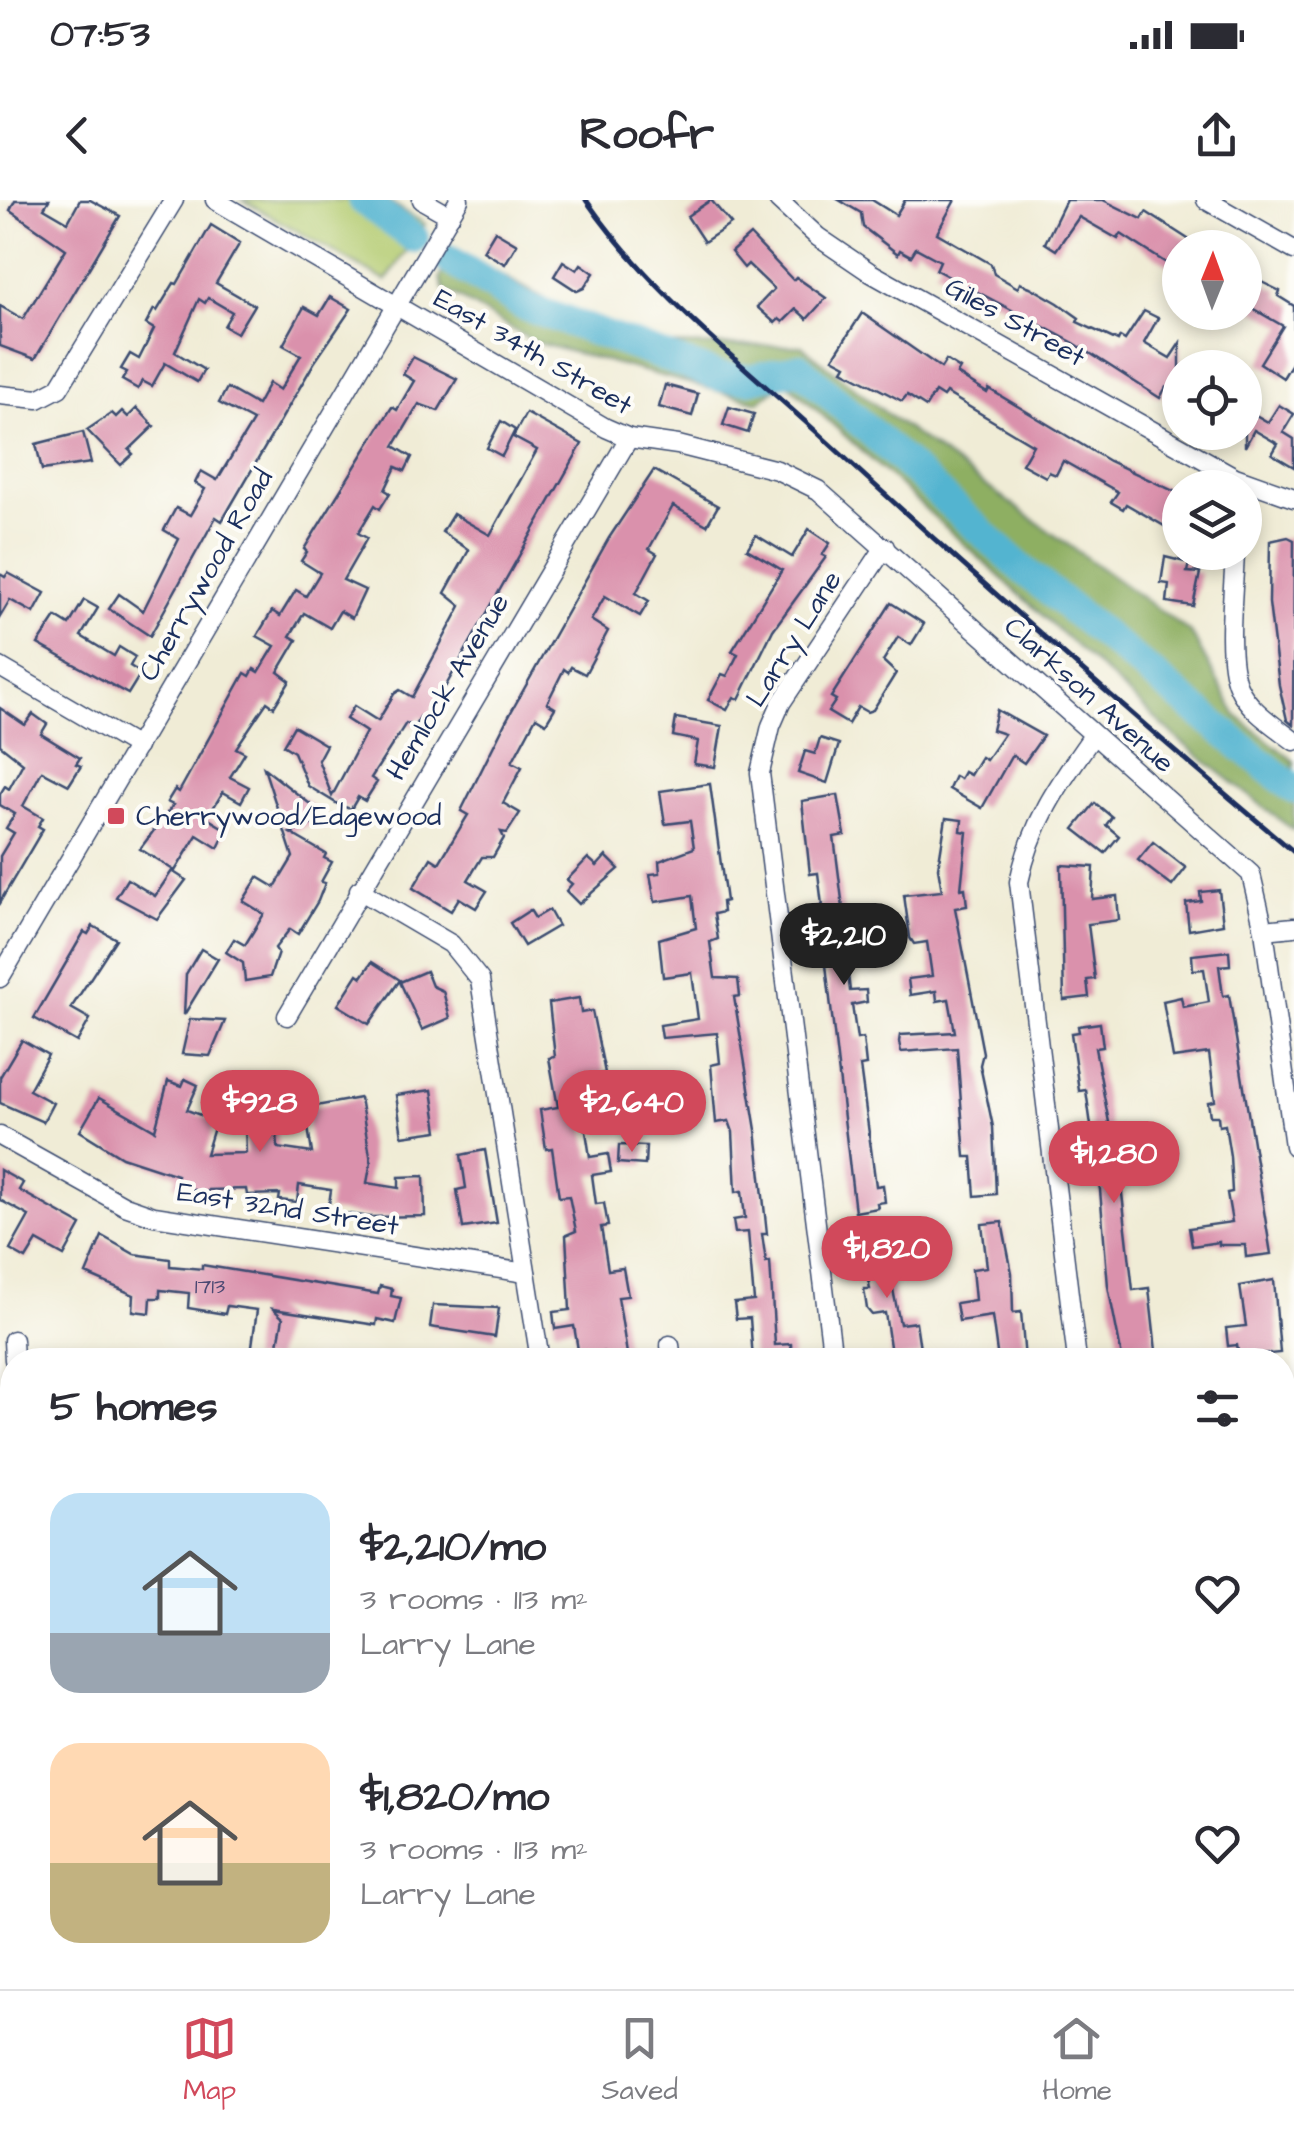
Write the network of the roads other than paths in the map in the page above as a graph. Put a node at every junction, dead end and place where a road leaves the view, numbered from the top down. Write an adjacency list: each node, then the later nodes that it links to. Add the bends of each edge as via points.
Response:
1 (174, 200): 9 (street, via 59,388 38,399)
2 (215, 200): 8 (street, East 34th Street)
3 (422, 200): 6 (street)
4 (778, 200): 11 (street, Giles Street, via 871,273)
5 (1206, 200): 7 (street)
6 (454, 208): 8 (street, Cherrywood Road)
7 (1294, 250)
8 (396, 304): 10 (street, East 34th Street); 19 (street, Cherrywood Road)
9 (0, 396)
10 (629, 438): 14 (street, East 34th Street, via 678,444 787,475 835,502); 20 (street, Hemlock Avenue)
11 (1214, 470)
12 (1262, 489): 13 (street, Giles Street)
13 (1294, 498)
14 (885, 547): 17 (street, Clarkson Avenue); 31 (street, Larry Lane, via 782,704 760,773)
15 (1235, 570): 18 (street, via 1238,686 1254,710)
16 (0, 667): 19 (street)
17 (1092, 738): 22 (street, Clarkson Avenue, via 1242,866 1256,883); 32 (street, via 1044,803 1019,882)
18 (1294, 741)
19 (137, 747): 23 (street, Cherrywood Road)
20 (359, 890): 24 (street, Hemlock Avenue); 27 (street, via 450,944 480,980)
21 (1294, 926): 22 (street)
22 (1264, 930): 26 (street)
23 (0, 978)
24 (287, 1016)
25 (0, 1136): 27 (street, East 32nd Street, via 154,1216)
26 (1294, 1146)
27 (526, 1274): 30 (street)
28 (13, 1340): 29 (street)
29 (13, 1348)
30 (538, 1348)
31 (831, 1348)
32 (1075, 1348)

